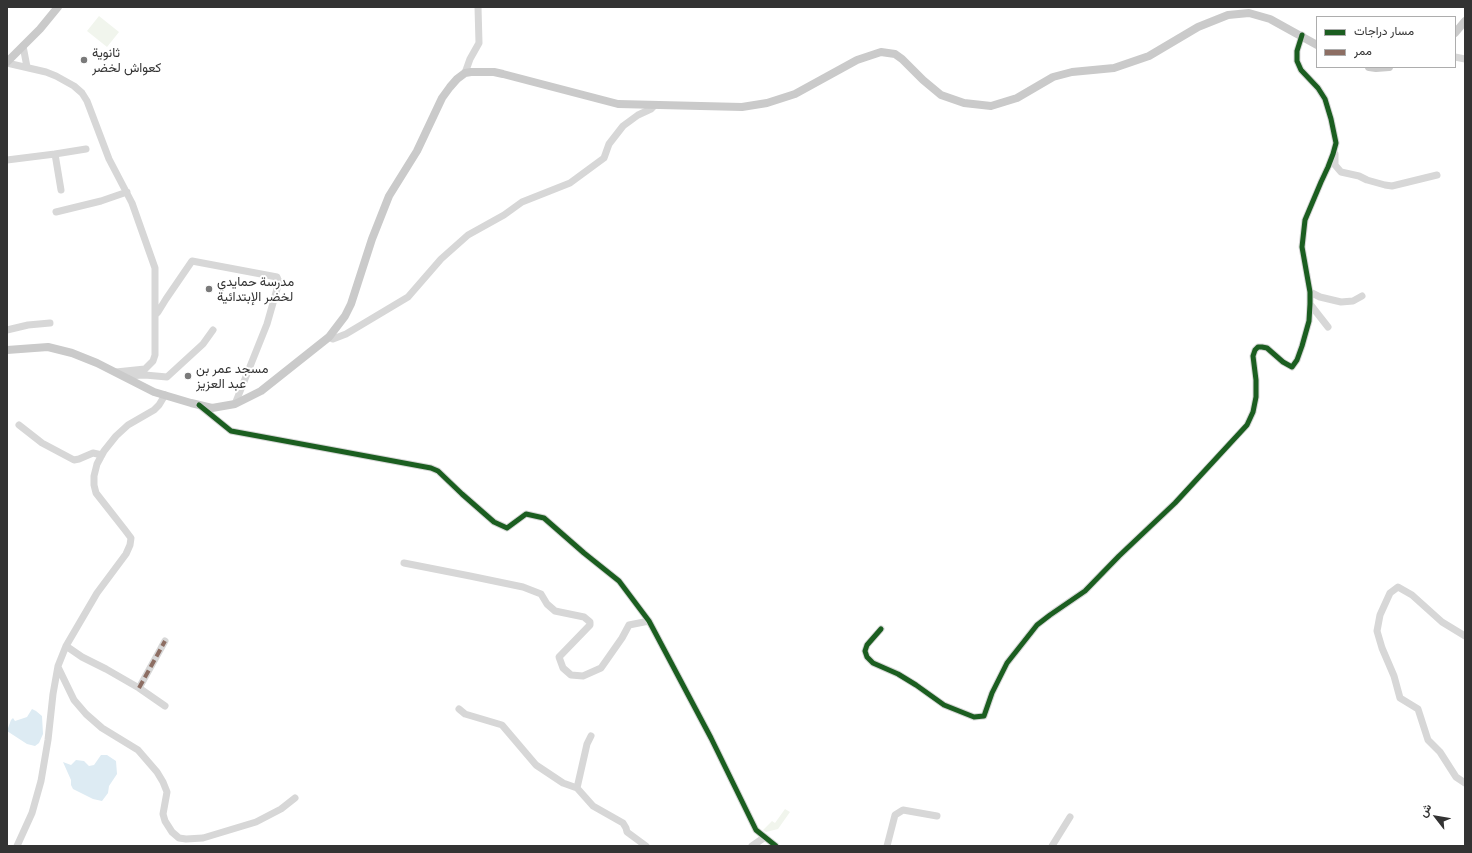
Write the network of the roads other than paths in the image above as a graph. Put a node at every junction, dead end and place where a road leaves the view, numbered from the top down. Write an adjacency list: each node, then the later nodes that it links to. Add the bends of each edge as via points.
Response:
1 (58, 7): 7 (main road)
2 (478, 7): 10 (street, via 479,43)
3 (1465, 21): 4 (main road)
4 (1456, 32)
5 (1302, 35): 6 (main road); 11 (main road, via 1270,19 1248,13 1228,15 1198,27 1149,56 1114,68 1072,72 1053,77 1017,98 991,106 964,103 941,95 902,59 895,54 881,52 858,60 794,94 767,103 742,107); 12 (street, via 1297,61 1325,100 1336,142)
6 (1316, 43)
7 (23, 46): 8 (main road); 9 (street)
8 (7, 62): 9 (street)
9 (27, 67): 18 (street, via 56,76 82,93 109,159)
10 (465, 73): 11 (main road, via 494,72 618,104); 28 (main road, via 442,98 417,151 389,196 351,304)
11 (655, 105): 28 (street, via 623,126 609,144 604,158 570,183 522,202 468,235 441,259 408,297 346,334 334,339)
12 (1335, 148): 16 (street, via 1335,165 1341,172 1385,185 1392,186); 20 (street, via 1305,220 1302,247)
13 (86, 149): 14 (street)
14 (55, 154): 15 (street); 17 (street)
15 (7, 160)
16 (1437, 175)
17 (61, 190)
18 (127, 192): 19 (street); 23 (street, via 155,268)
19 (56, 212)
20 (1310, 292): 21 (street, via 1320,298 1341,302 1352,301); 22 (street)
21 (1362, 296)
22 (1310, 304): 25 (street); 39 (street, via 1302,346 1292,367 1282,362 1267,348 1258,347 1255,350 1253,356 1256,397 1247,425 1175,503 1085,591 1037,625 1008,664 992,693 984,716 974,717 954,710 898,674 867,658 867,645)
23 (156, 314): 30 (street, via 153,361 145,369); 33 (street, via 192,261 277,278 279,282 267,324)
24 (50, 323): 26 (street)
25 (1328, 327)
26 (7, 330)
27 (213, 330): 31 (street, via 203,344 167,377)
28 (329, 337): 33 (main road, via 261,391)
29 (7, 350): 30 (main road, via 48,347 72,353)
30 (116, 372): 31 (main road)
31 (124, 376): 32 (main road)
32 (165, 395): 34 (main road); 36 (street, via 154,410 128,425 116,436)
33 (235, 404): 34 (main road, via 212,408)
34 (199, 405): 38 (street, via 231,431 431,468 438,471 494,522 507,528 526,514 544,518 619,581)
35 (19, 425): 36 (street, via 42,443 74,460 93,453)
36 (102, 455): 42 (street, via 94,476 96,493 131,538 130,544)
37 (404, 563): 38 (street, via 523,587 542,594 547,604 555,611 584,617 590,625 559,658 563,668 571,675 583,676 601,668 629,625)
38 (649, 621): 53 (street, via 756,830)
39 (881, 629)
40 (1465, 636): 48 (street, via 1442,622 1398,586 1390,593 1380,615 1377,631 1400,698 1418,709 1428,740 1440,752 1456,777)
41 (165, 641): 44 (street)
42 (66, 646): 43 (street); 44 (street)
43 (58, 666): 50 (street, via 74,700 86,714 102,728 138,750 157,772 166,792 163,814 165,821 179,838 203,838 256,822 281,809); 54 (street, via 41,781 32,813)
44 (139, 688): 45 (street)
45 (165, 706)
46 (459, 709): 49 (street, via 465,714 502,725 536,765 563,783)
47 (591, 736): 49 (street)
48 (1465, 783)
49 (578, 788): 55 (street, via 593,806 623,823 627,832)
50 (295, 798)
51 (937, 816): 58 (street, via 903,810 895,815)
52 (1070, 817): 59 (street)
53 (765, 837): 56 (street); 57 (street)
54 (17, 846)
55 (646, 846)
56 (752, 846)
57 (776, 846)
58 (887, 846)
59 (1052, 846)

